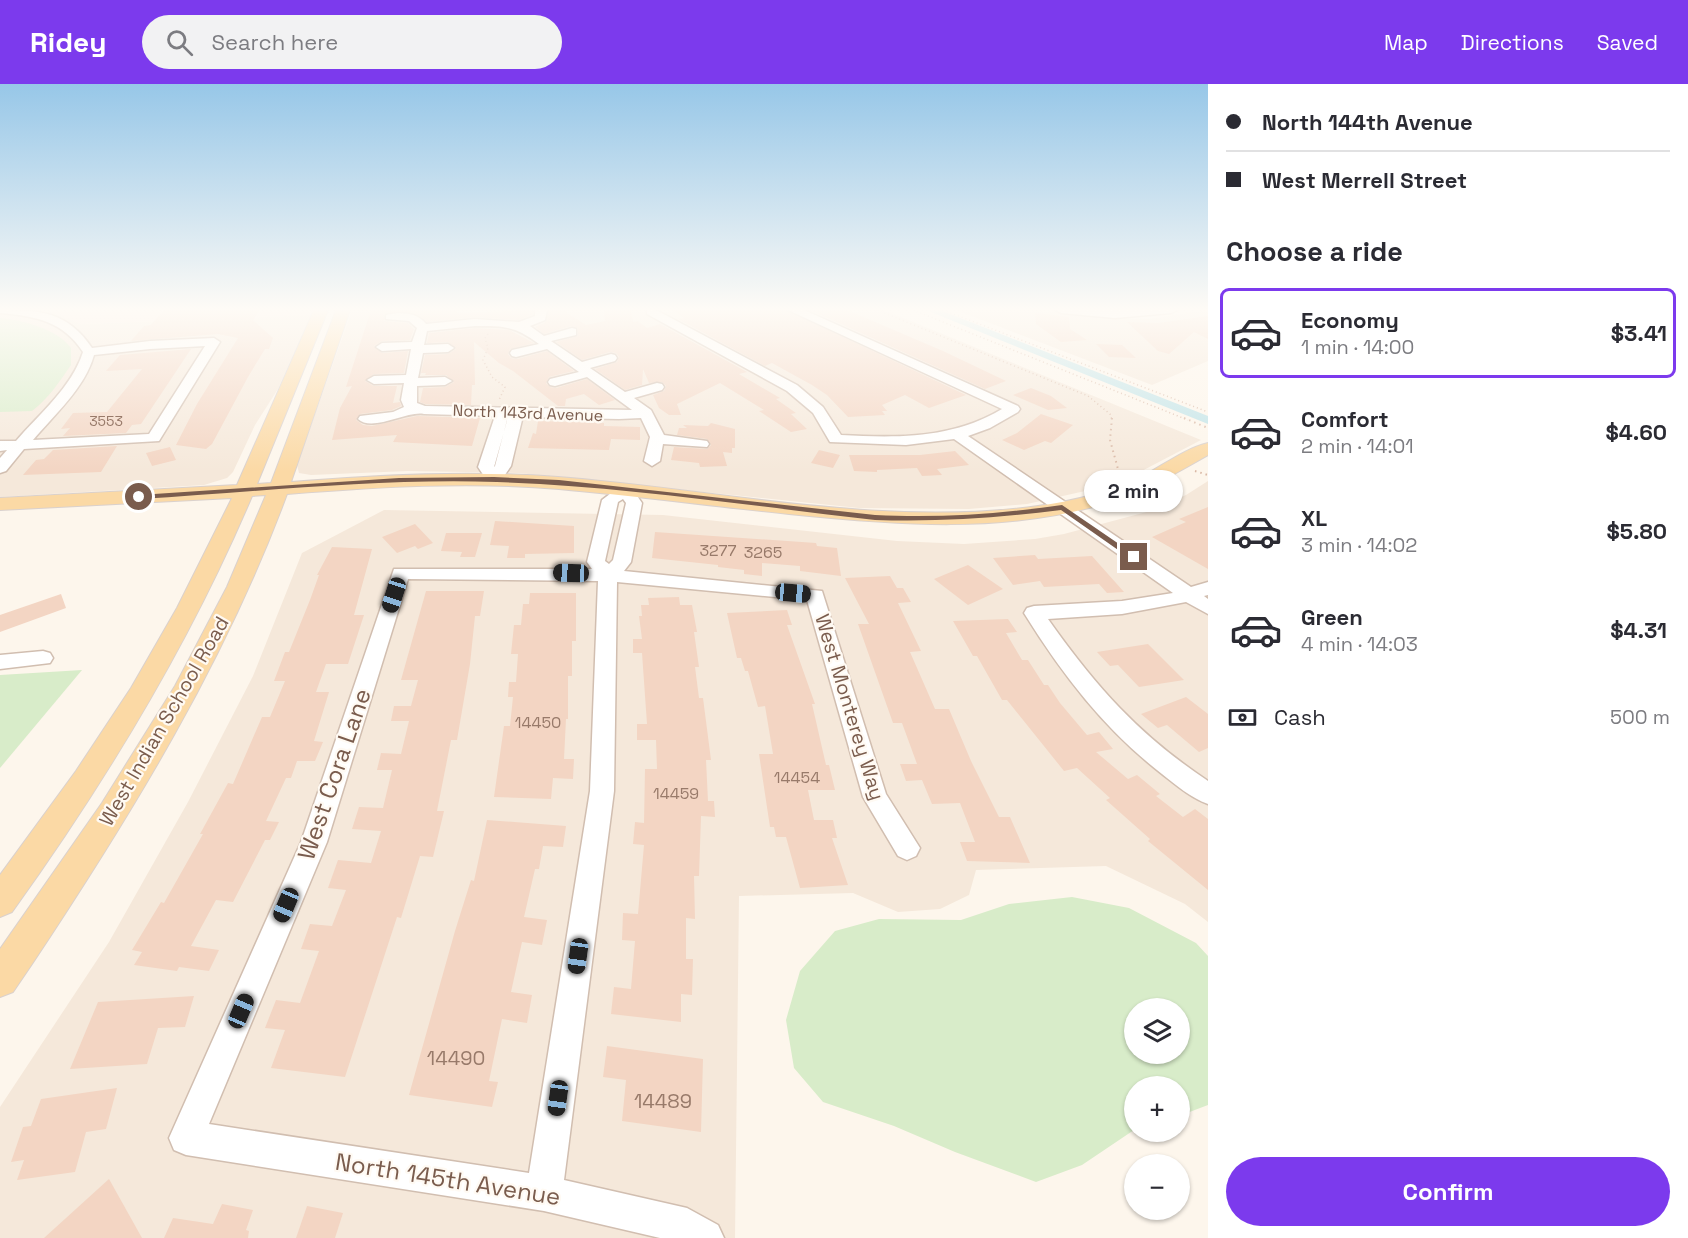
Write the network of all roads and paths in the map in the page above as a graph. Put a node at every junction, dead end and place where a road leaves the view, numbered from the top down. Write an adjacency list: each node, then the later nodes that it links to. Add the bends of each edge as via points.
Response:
1 (86, 364): 33 (street, via 75,382)
2 (200, 364): 33 (street, via 154,438)
3 (298, 364): 43 (main road, West Indian School Road)
4 (323, 364): 41 (main road, West Indian School Road)
5 (414, 364): 16 (street)
6 (485, 364): 23 (path, via 506,390)
7 (575, 364): 14 (street)
8 (598, 364): 14 (street)
9 (749, 364): 29 (street, via 813,404 828,421 836,439 884,441)
10 (912, 364): 29 (street, via 1013,410)
11 (1009, 364): 39 (path, via 1088,396 1110,414 1110,440)
12 (1048, 364): 27 (path)
13 (1083, 364): 24 (path)
14 (584, 370): 18 (street); 20 (street)
15 (374, 380): 16 (street)
16 (411, 381): 17 (street); 21 (street, via 408,400)
17 (446, 381)
18 (555, 382)
19 (657, 387): 20 (street)
20 (622, 397): 25 (street)
21 (413, 406): 22 (street, North 143rd Avenue); 26 (street, via 396,416)
22 (448, 410): 23 (street, North 143rd Avenue); 28 (street)
23 (501, 412): 25 (street, North 143rd Avenue, via 575,419); 31 (street); 34 (street, via 515,420)
24 (1208, 412)
25 (646, 413): 30 (street)
26 (365, 419)
27 (1208, 428)
28 (439, 429)
29 (956, 434): 45 (street)
30 (657, 439): 32 (street); 37 (street)
31 (493, 444): 34 (street); 40 (street, via 486,467)
32 (702, 444)
33 (20, 445): 35 (street); 38 (street)
34 (509, 445): 40 (street)
35 (0, 446)
36 (1208, 448): 45 (main road, via 1136,486)
37 (652, 461)
38 (0, 468)
39 (1122, 473)
40 (494, 479): 41 (main road); 42 (main road)
41 (278, 488): 43 (main road); 55 (main road, West Indian School Road, via 238,589 182,699 80,864)
42 (625, 490): 45 (main road, via 895,518 985,517); 46 (street, via 634,503 622,562); 46 (street, via 610,500 596,562)
43 (244, 491): 44 (main road); 54 (main road, West Indian School Road, via 212,564 163,657)
44 (0, 504)
45 (1062, 508): 48 (street)
46 (608, 575): 53 (street, West Monterey Way, via 815,595 876,797); 56 (street, West Cora Lane, via 401,573 314,842); 57 (street, via 602,791)
47 (1208, 588): 48 (street)
48 (1189, 596): 49 (street); 52 (street, via 1117,609 1034,613 1097,700 1137,738)
49 (1208, 608)
50 (43, 658): 51 (street)
51 (0, 662)
52 (1208, 794)
53 (907, 848)
54 (0, 901)
55 (0, 979)
56 (186, 1138): 57 (street, North 145th Avenue)
57 (544, 1193): 58 (street, North 145th Avenue, via 687,1226)
58 (705, 1238)

